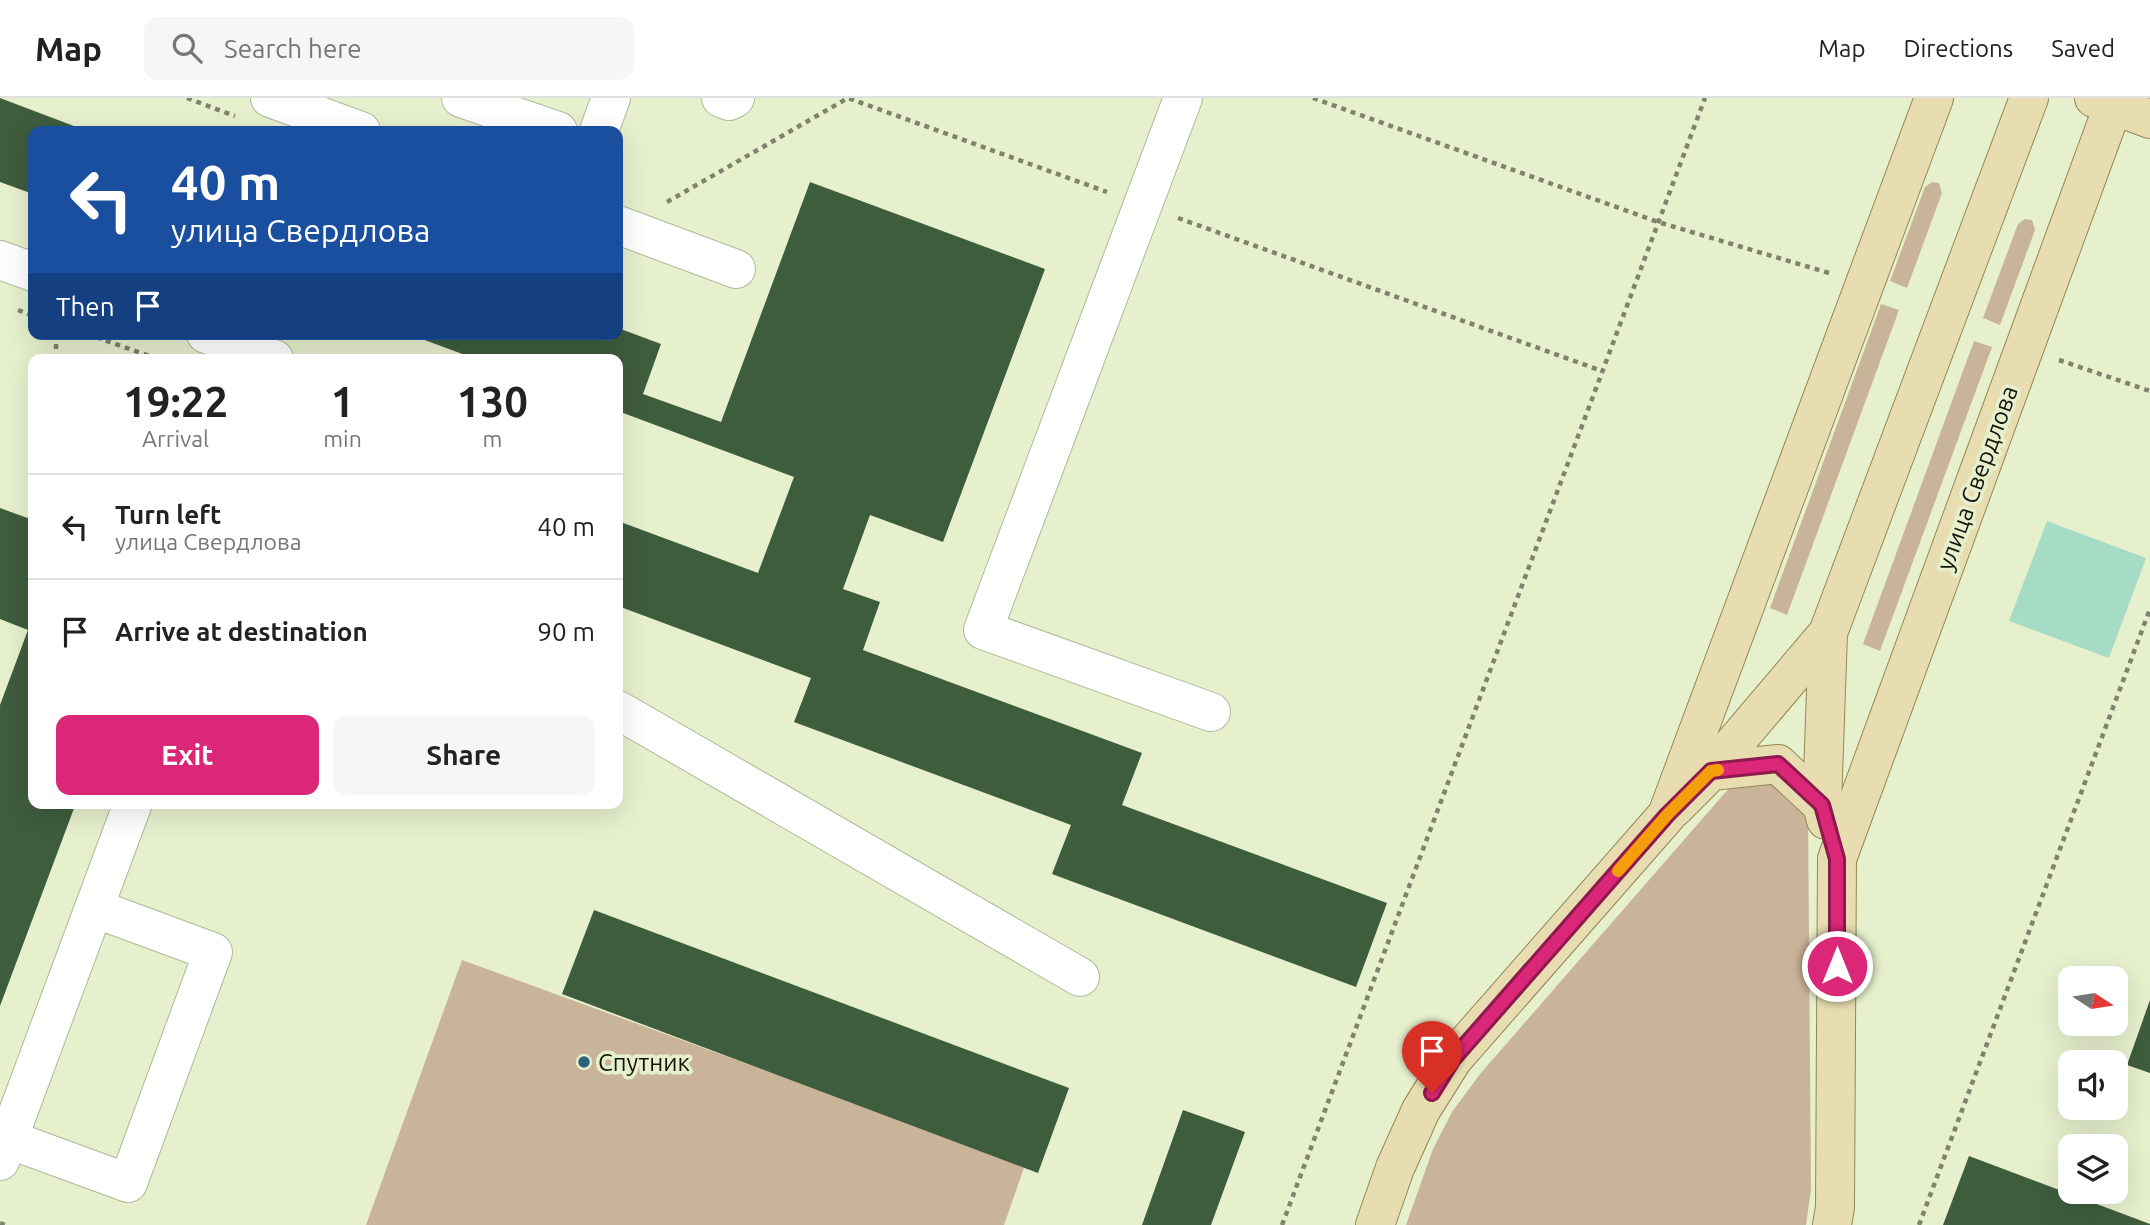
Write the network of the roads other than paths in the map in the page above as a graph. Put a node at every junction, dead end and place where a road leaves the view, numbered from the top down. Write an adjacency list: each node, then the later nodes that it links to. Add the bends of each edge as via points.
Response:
1 (270, 98): 11 (lane)
2 (461, 98): 12 (lane)
3 (611, 98): 13 (lane)
4 (721, 98): 5 (lane)
5 (735, 98)
6 (1183, 98): 21 (lane, via 983,630)
7 (1934, 98): 26 (main road, улица Свердлова)
8 (2029, 98): 20 (main road, улица Свердлова)
9 (2108, 100): 10 (main road); 27 (main road, улица Свердлова)
10 (2150, 119)
11 (347, 126)
12 (543, 126)
13 (601, 126)
14 (623, 227): 16 (lane)
15 (0, 260): 17 (lane)
16 (736, 269)
17 (28, 270)
18 (222, 340): 19 (lane)
19 (260, 354)
20 (1828, 633): 23 (main road, улица Свердлова); 24 (main road, улица Свердлова)
21 (1211, 712)
22 (623, 713): 29 (lane)
23 (1711, 771): 24 (main road, via 1778,764); 26 (main road, улица Свердлова)
24 (1822, 805): 27 (main road, улица Свердлова)
25 (132, 809): 28 (lane)
26 (1667, 815): 31 (main road, улица Свердлова, via 1453,1059 1421,1110)
27 (1837, 859): 32 (main road, улица Свердлова)
28 (94, 908): 30 (lane); 30 (lane, via 213,952 128,1183)
29 (1080, 977)
30 (4, 1150)
31 (1375, 1225)
32 (1832, 1225)

